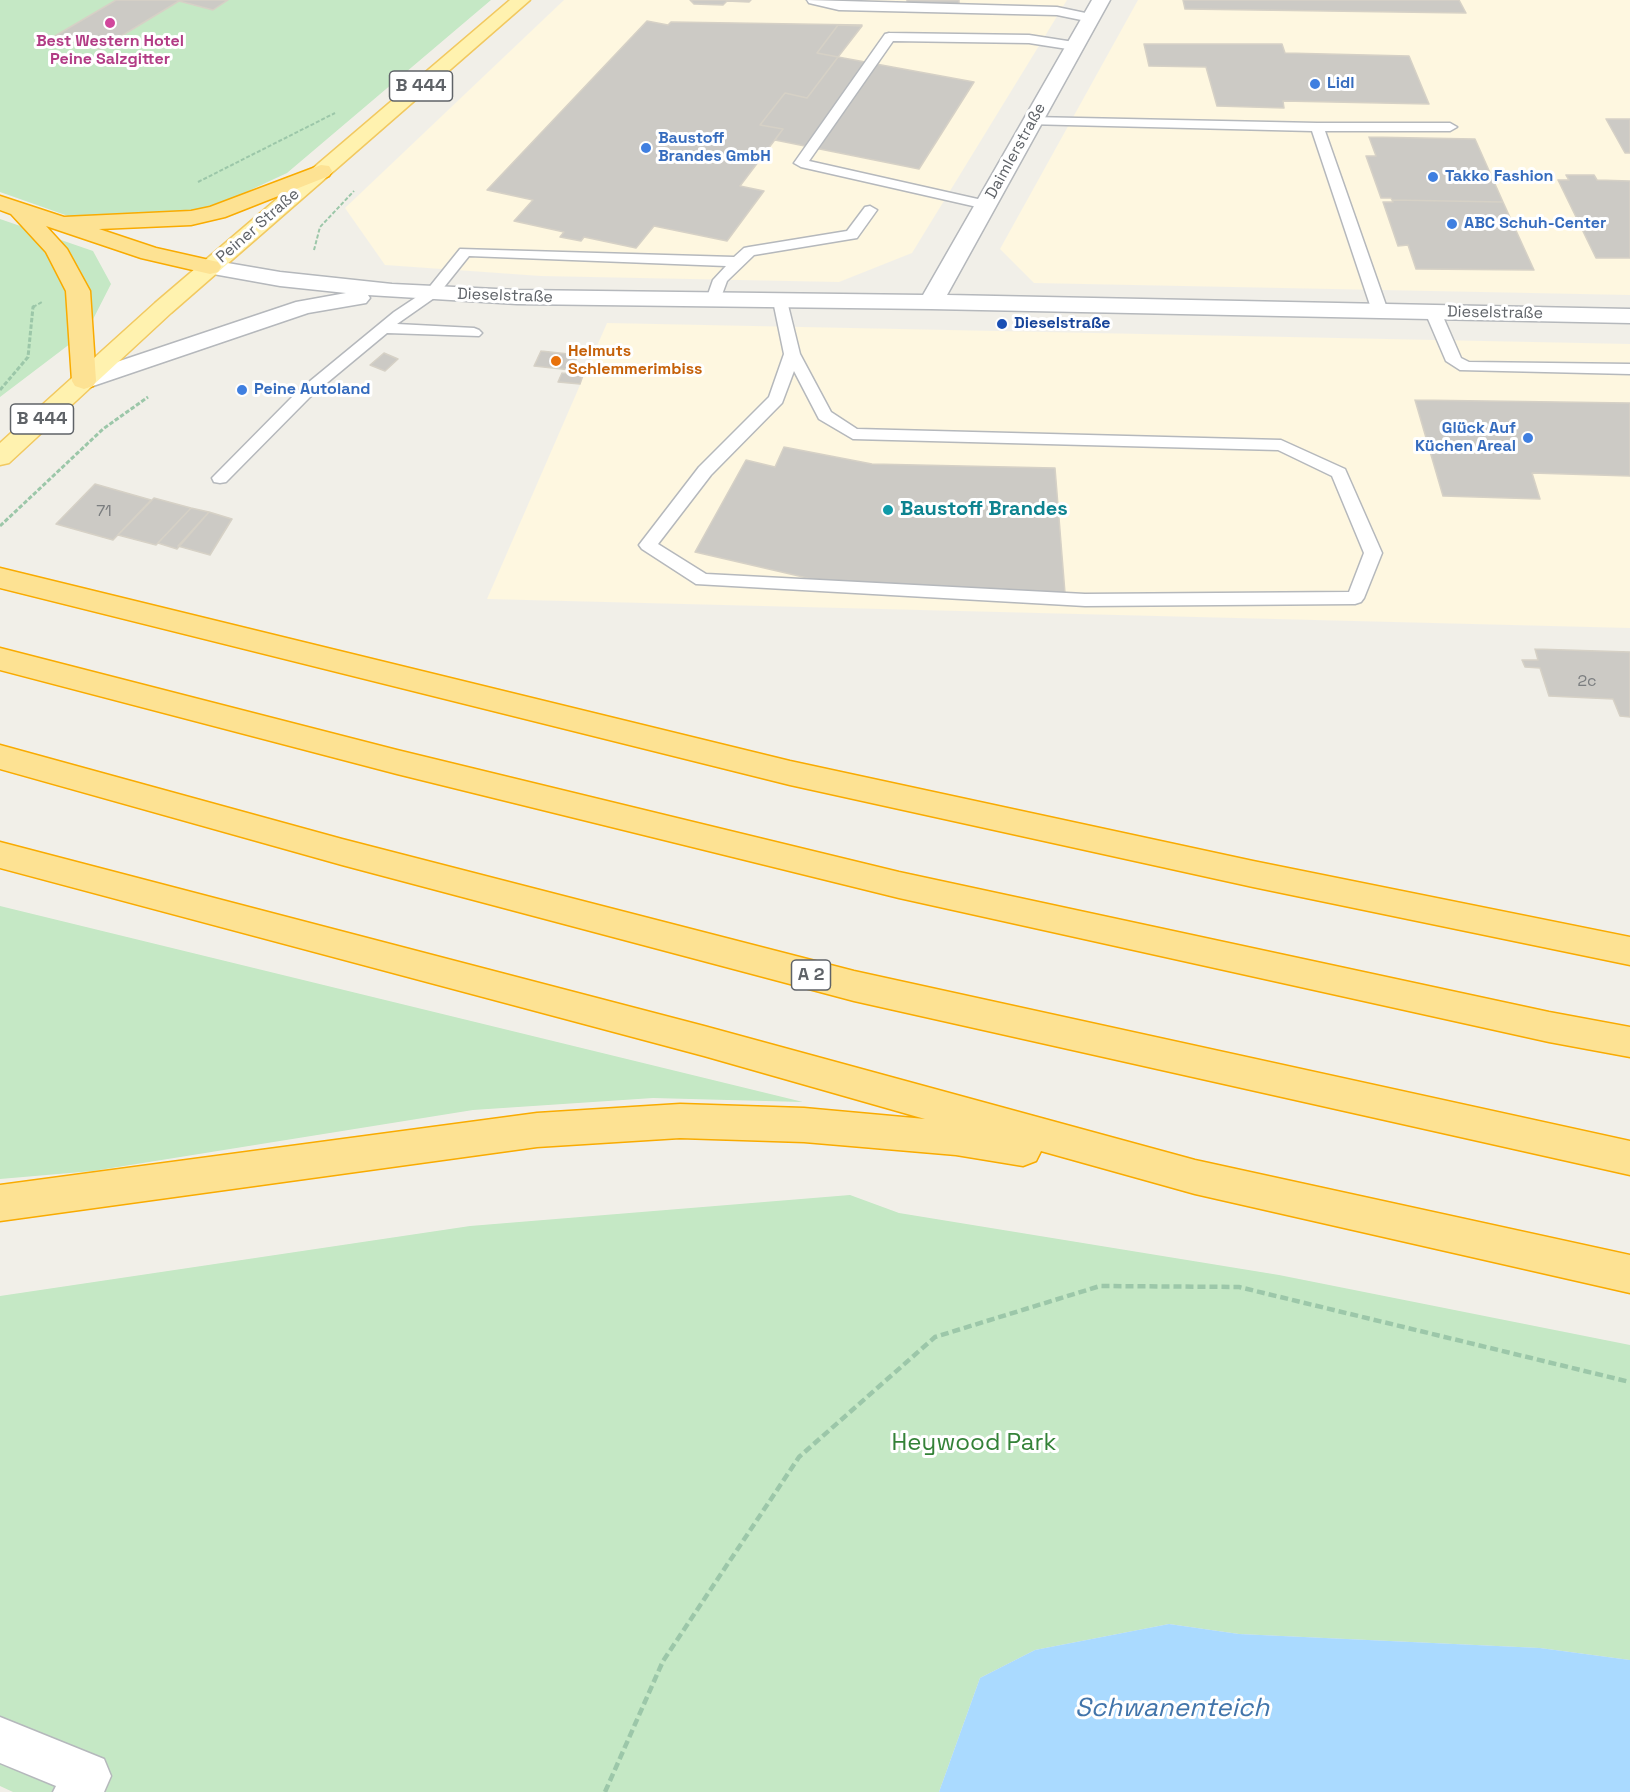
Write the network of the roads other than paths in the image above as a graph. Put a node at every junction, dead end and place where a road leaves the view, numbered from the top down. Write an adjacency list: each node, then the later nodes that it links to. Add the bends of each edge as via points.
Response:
1 (521, 0): 8 (main road, Peiner Straße / B 444)
2 (813, 0): 3 (lane, via 866,7)
3 (1096, 9): 4 (street, Daimlerstraße)
4 (1074, 46): 5 (street, Daimlerstraße); 9 (lane, via 1029,39 890,37 801,163)
5 (1031, 121): 6 (lane); 9 (street, Daimlerstraße)
6 (1317, 127): 7 (lane); 20 (lane)
7 (1450, 128)
8 (321, 171): 12 (highway, via 217,212 191,218); 14 (main road, Peiner Straße / B 444)
9 (986, 205): 19 (street, Daimlerstraße)
10 (8, 206): 12 (highway); 27 (highway, via 56,249 78,291)
11 (870, 210): 13 (lane, via 852,235 749,251)
12 (61, 224): 14 (highway, via 149,253)
13 (738, 262): 16 (lane, via 465,252); 17 (lane, via 720,280)
14 (210, 267): 15 (street, Dieselstraße); 27 (main road, Peiner Straße / B 444)
15 (392, 291): 16 (street, Dieselstraße); 27 (street, via 304,307)
16 (432, 293): 17 (street, Dieselstraße); 23 (lane)
17 (713, 300): 18 (street, Dieselstraße)
18 (780, 301): 19 (street, Dieselstraße); 25 (lane)
19 (932, 302): 20 (street, Dieselstraße)
20 (1380, 311): 21 (street, Dieselstraße)
21 (1433, 312): 22 (street, Dieselstraße); 26 (lane, via 1454,361 1466,367)
22 (1630, 316)
23 (383, 328): 24 (lane); 29 (lane, via 304,394)
24 (474, 333)
25 (792, 354): 25 (lane, via 776,399 705,471 648,545 702,580 1085,600 1355,598 1373,553 1339,473 1281,445 853,434 825,416)
26 (1630, 369)
27 (84, 381): 28 (main road, Peiner Straße / B 444)
28 (0, 457)
29 (220, 478)
30 (0, 578): 34 (highway, via 790,773)
31 (0, 659): 35 (highway, via 385,759 899,885)
32 (0, 757): 36 (highway, A 2, via 342,852 854,986)
33 (0, 855): 37 (highway, via 704,1041)
34 (1630, 951)
35 (1630, 1042)
36 (1630, 1158)
37 (1195, 1177): 38 (highway, via 956,1138 804,1125 680,1121 537,1130); 39 (highway)
38 (0, 1203)
39 (1630, 1274)
40 (0, 1740): 41 (street, via 87,1776)
41 (77, 1792)

